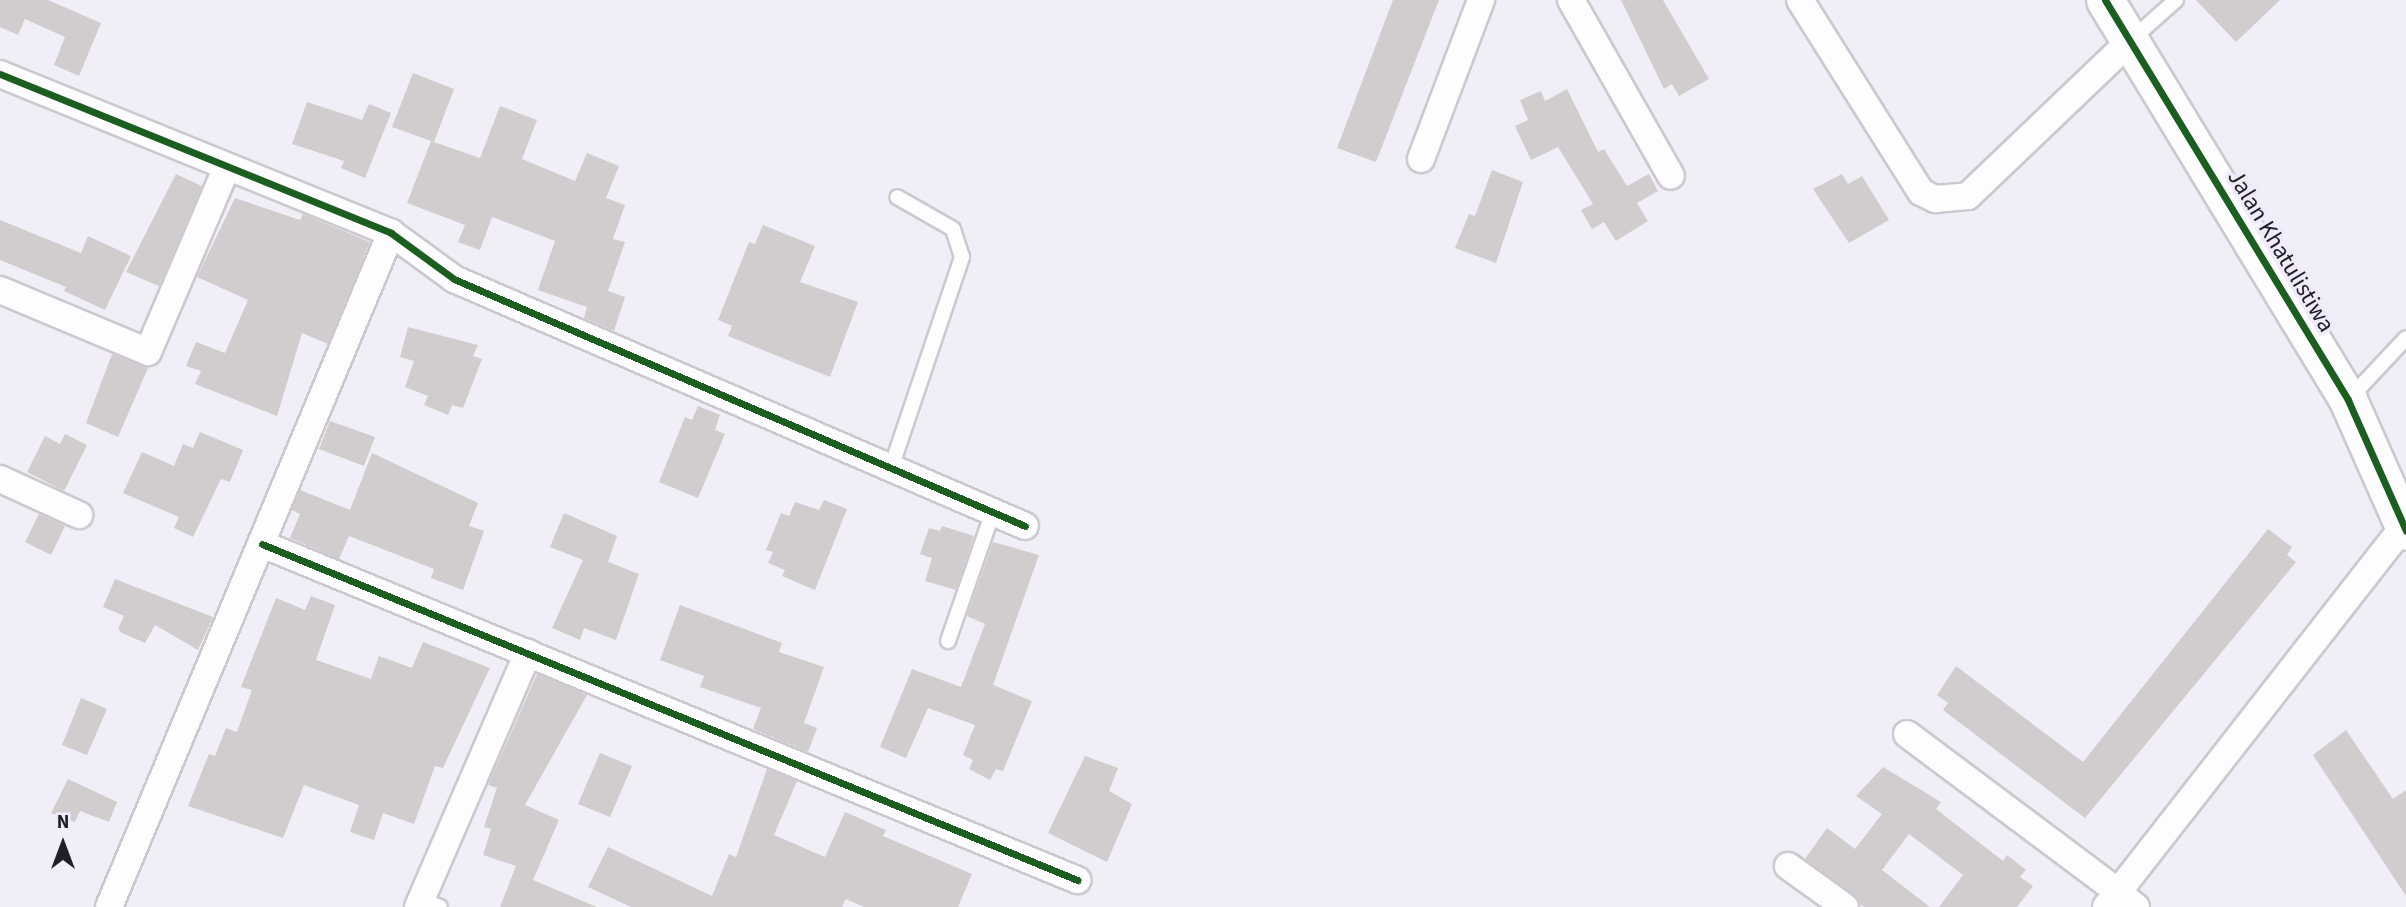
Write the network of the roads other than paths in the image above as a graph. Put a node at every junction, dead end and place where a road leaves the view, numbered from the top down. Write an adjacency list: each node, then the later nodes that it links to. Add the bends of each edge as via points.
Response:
1 (1481, 0): 8 (street)
2 (1571, 0): 10 (street)
3 (1800, 0): 6 (street, via 1921,192 1935,199 1968,196)
4 (2105, 0): 6 (street, Jalan Khatulistiwa)
5 (2176, 0): 6 (lane)
6 (2130, 41): 15 (street, Jalan Khatulistiwa)
7 (0, 74): 9 (street)
8 (1421, 159)
9 (227, 167): 12 (street); 13 (street, via 148,352)
10 (1671, 176)
11 (897, 197): 16 (lane, via 953,229 962,257)
12 (391, 233): 16 (street, via 454,279); 22 (street)
13 (0, 290)
14 (2406, 338): 15 (lane)
15 (2348, 400): 21 (street, Jalan Khatulistiwa)
16 (891, 468): 18 (street)
17 (0, 480): 19 (street)
18 (993, 512): 20 (street); 23 (lane)
19 (79, 515)
20 (1025, 526)
21 (2405, 529): 28 (street)
22 (262, 544): 24 (street); 30 (street)
23 (948, 641)
24 (528, 653): 27 (street); 29 (street)
25 (1908, 734): 28 (street)
26 (1788, 866): 31 (street)
27 (1077, 880)
28 (2120, 902)
29 (427, 905)
30 (109, 907)
31 (1844, 907)

